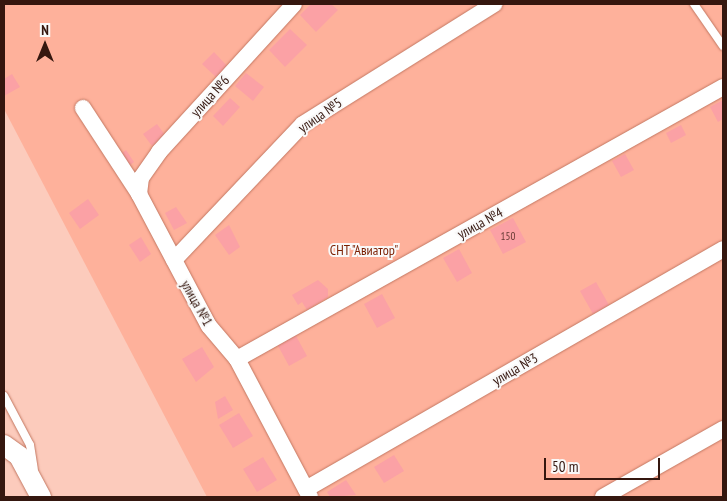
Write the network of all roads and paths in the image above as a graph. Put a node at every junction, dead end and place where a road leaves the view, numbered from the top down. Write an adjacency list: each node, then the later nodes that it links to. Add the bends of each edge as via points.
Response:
1 (294, 4): 7 (street, улица №6, via 158,152 141,178)
2 (494, 4): 9 (street, улица №5, via 303,124)
3 (694, 4): 4 (lane)
4 (723, 46)
5 (723, 87): 10 (street, улица №4)
6 (83, 108): 7 (street, улица №1)
7 (139, 194): 9 (street, улица №1)
8 (723, 249): 14 (street, улица №3)
9 (174, 260): 10 (street, улица №1, via 209,326)
10 (237, 359): 14 (street, улица №1)
11 (4, 396): 15 (lane, via 30,446)
12 (723, 429): 16 (street)
13 (4, 444): 15 (street, via 19,456)
14 (308, 493)
15 (39, 494)
16 (603, 497)

